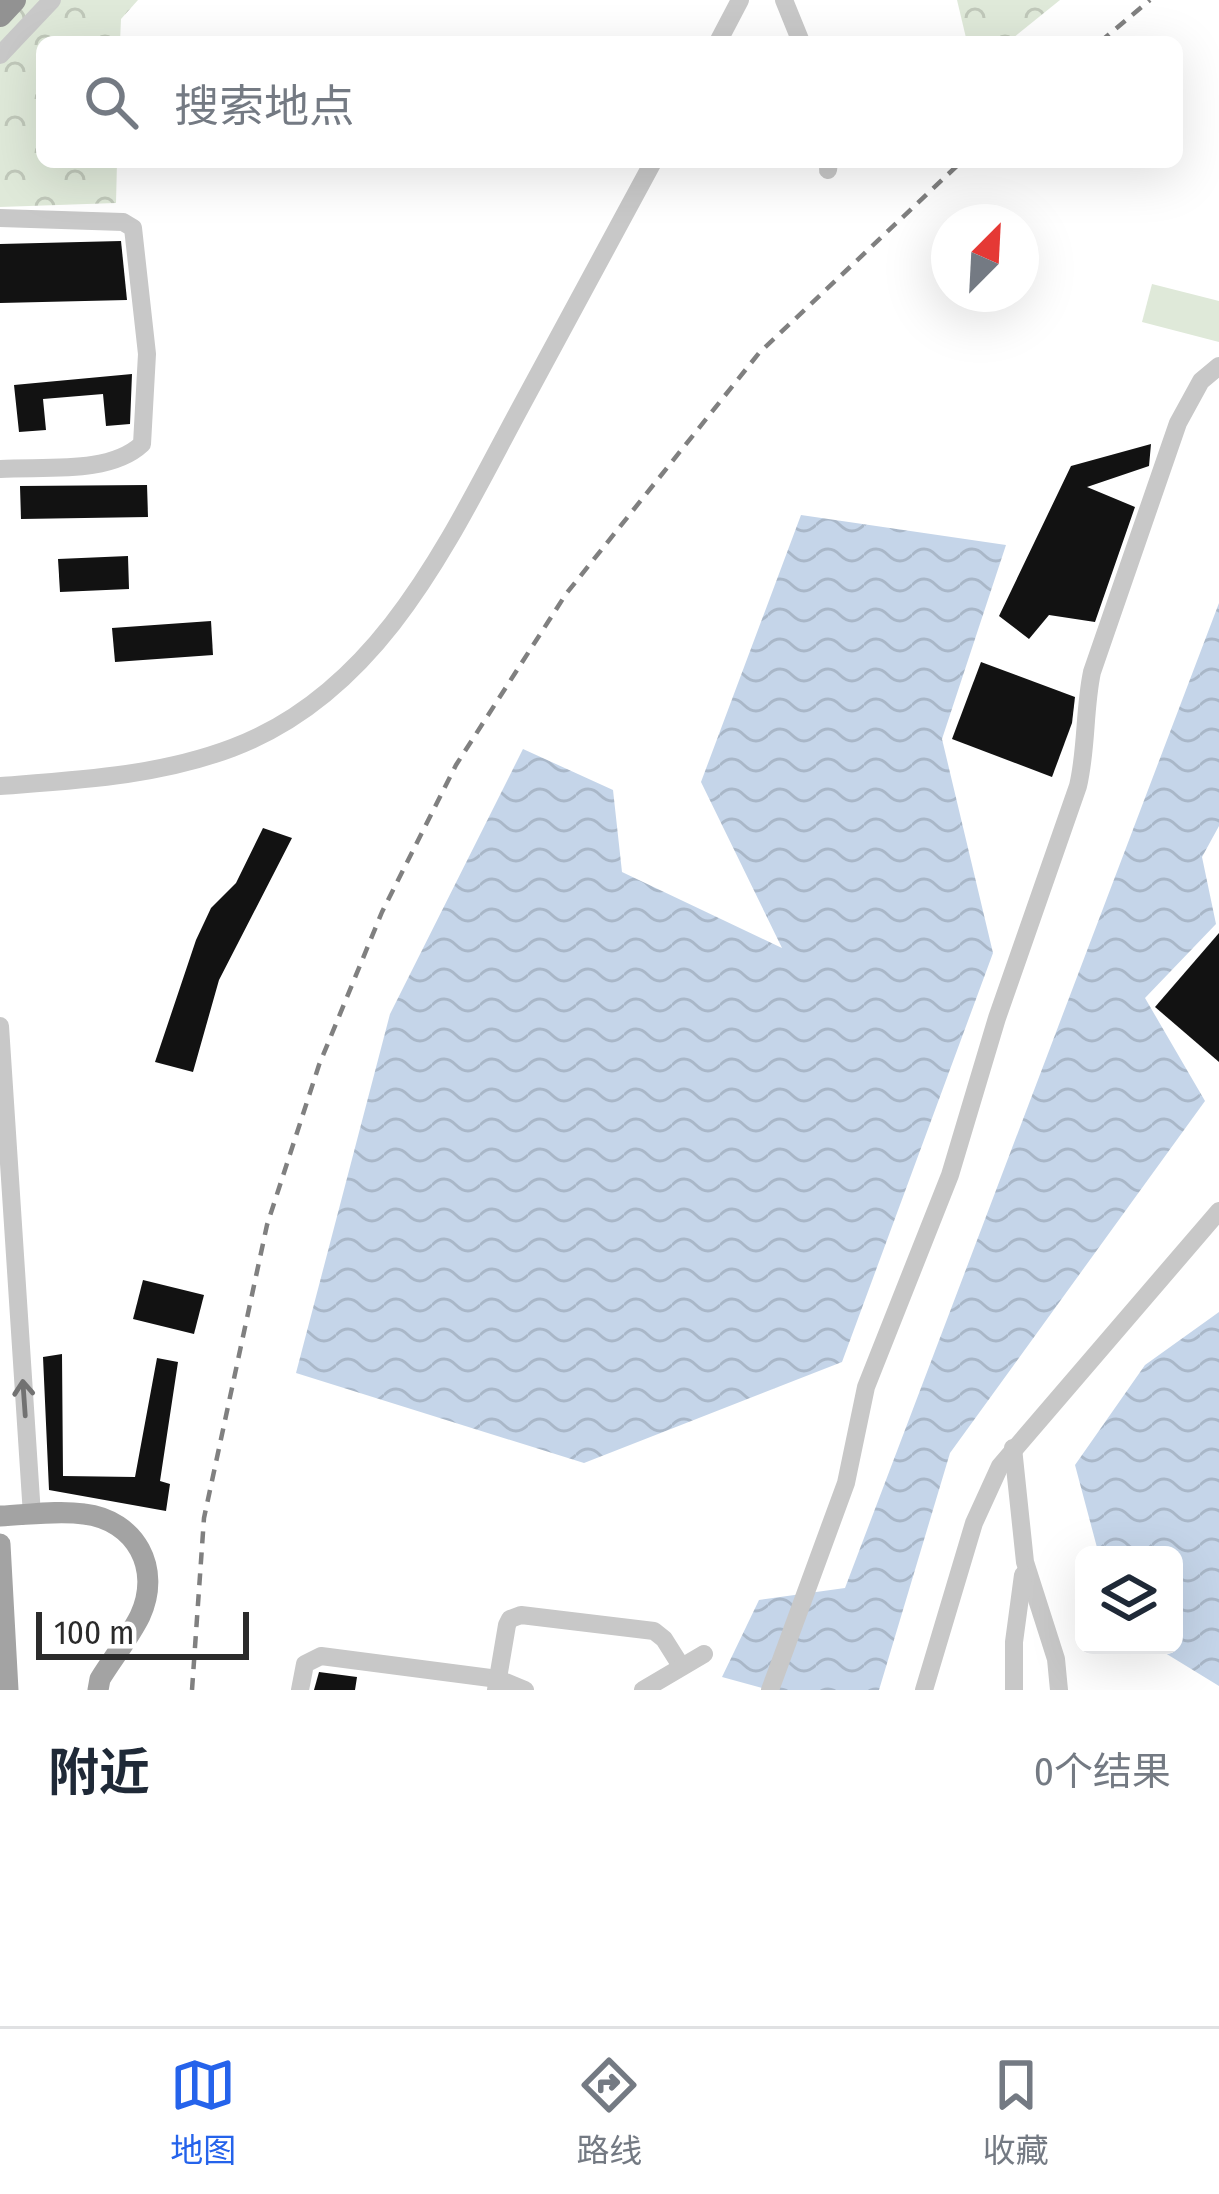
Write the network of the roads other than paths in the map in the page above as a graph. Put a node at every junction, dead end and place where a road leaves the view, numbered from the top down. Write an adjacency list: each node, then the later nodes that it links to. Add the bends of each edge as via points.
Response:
1 (14, 0): 5 (highway)
2 (52, 0): 8 (street)
3 (740, 0): 6 (street)
4 (784, 0): 7 (street)
5 (0, 15)
6 (721, 36)
7 (799, 36)
8 (0, 55)
9 (650, 168): 13 (street, via 460,520 400,619 360,663 320,699 236,747 122,776)
10 (0, 218): 12 (street, via 133,228 147,354 142,444 129,456)
11 (1219, 366): 29 (street, via 1201,380 1178,423 1092,672 1078,786 950,1175 866,1387 846,1483)
12 (0, 469)
13 (0, 786)
14 (0, 1026): 17 (street, one-way to 14)
15 (1219, 1211): 16 (street)
16 (1013, 1448): 20 (street); 30 (street, via 981,1503)
17 (32, 1515): 18 (main road); 25 (main road, via 114,1522 149,1565 140,1616)
18 (0, 1516)
19 (0, 1544): 24 (main road)
20 (1025, 1562): 31 (street); 32 (street)
21 (704, 1654): 22 (street)
22 (681, 1666): 23 (street, via 654,1631 521,1615 507,1625); 28 (street)
23 (497, 1685): 26 (street, via 314,1657 304,1664); 27 (street)
24 (8, 1690)
25 (98, 1690)
26 (301, 1690)
27 (524, 1690)
28 (644, 1690)
29 (770, 1690)
30 (924, 1690)
31 (1014, 1690)
32 (1059, 1690)

